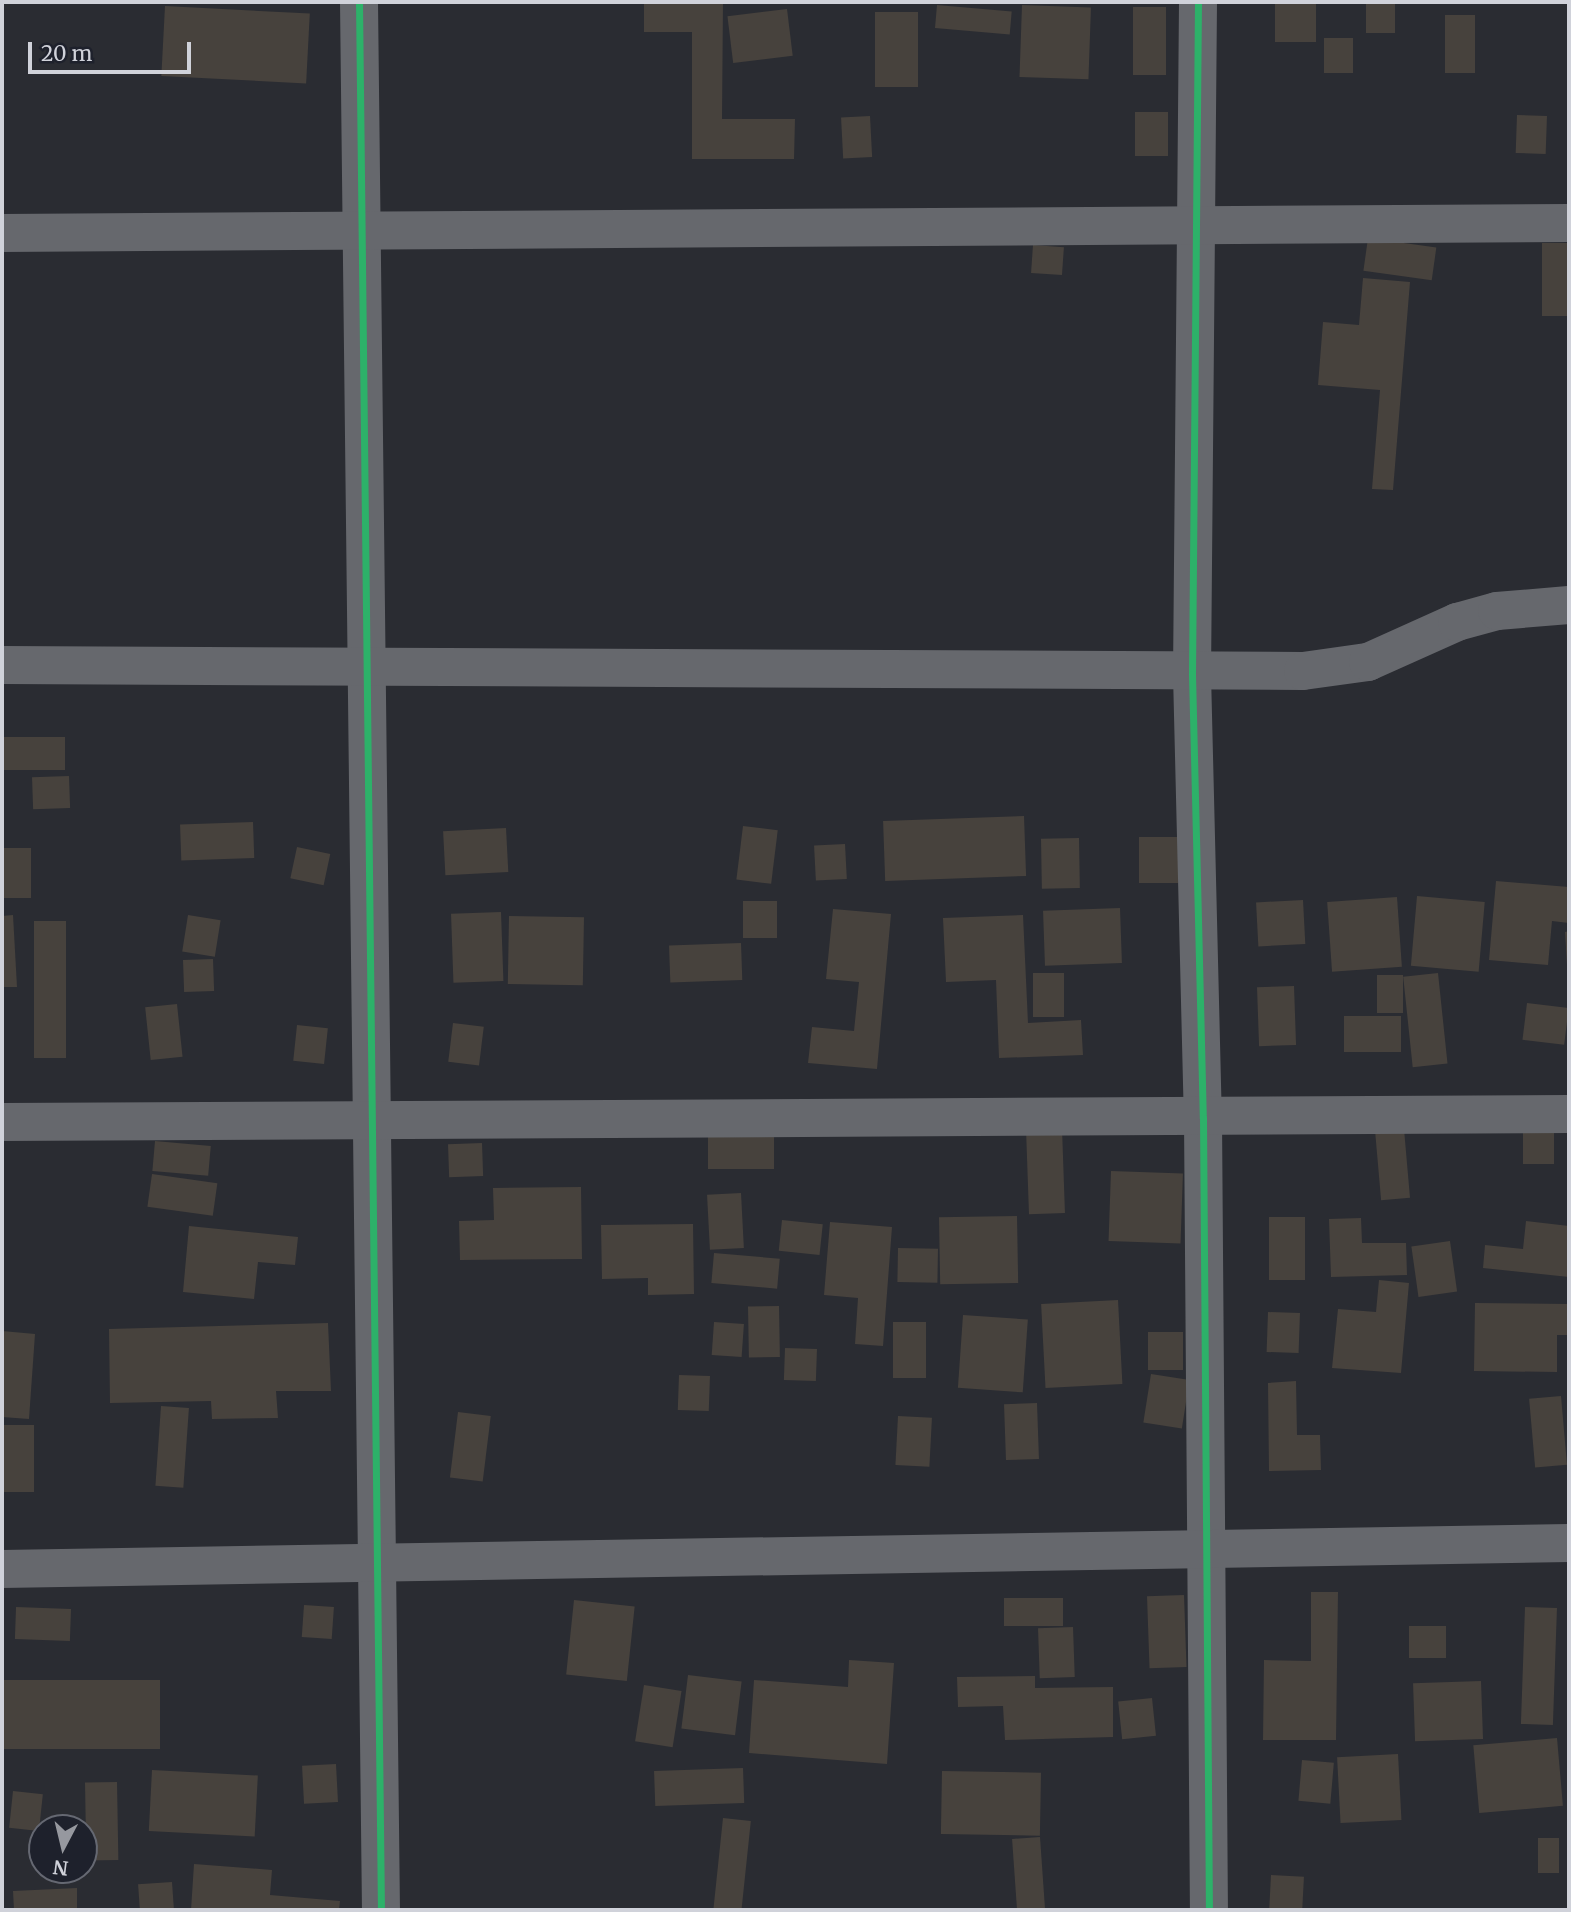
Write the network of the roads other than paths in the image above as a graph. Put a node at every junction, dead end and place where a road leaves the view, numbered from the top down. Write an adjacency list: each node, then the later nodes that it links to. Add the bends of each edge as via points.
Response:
1 (359, 2): 6 (street)
2 (1198, 2): 4 (street)
3 (1569, 223): 4 (street)
4 (1199, 227): 6 (street); 10 (street)
5 (2, 233): 6 (street)
6 (361, 235): 8 (street)
7 (1569, 605): 10 (street, via 1497,611 1457,622 1368,662 1303,671)
8 (365, 664): 9 (street); 10 (street); 14 (street)
9 (2, 665)
10 (1192, 674): 12 (street)
11 (1569, 1114): 12 (street)
12 (1203, 1118): 14 (street); 16 (street)
13 (2, 1122): 14 (street)
14 (368, 1123): 17 (street)
15 (1569, 1543): 16 (street)
16 (1206, 1548): 17 (street); 20 (street)
17 (378, 1565): 18 (street); 19 (street)
18 (2, 1569)
19 (382, 1910)
20 (1209, 1910)

